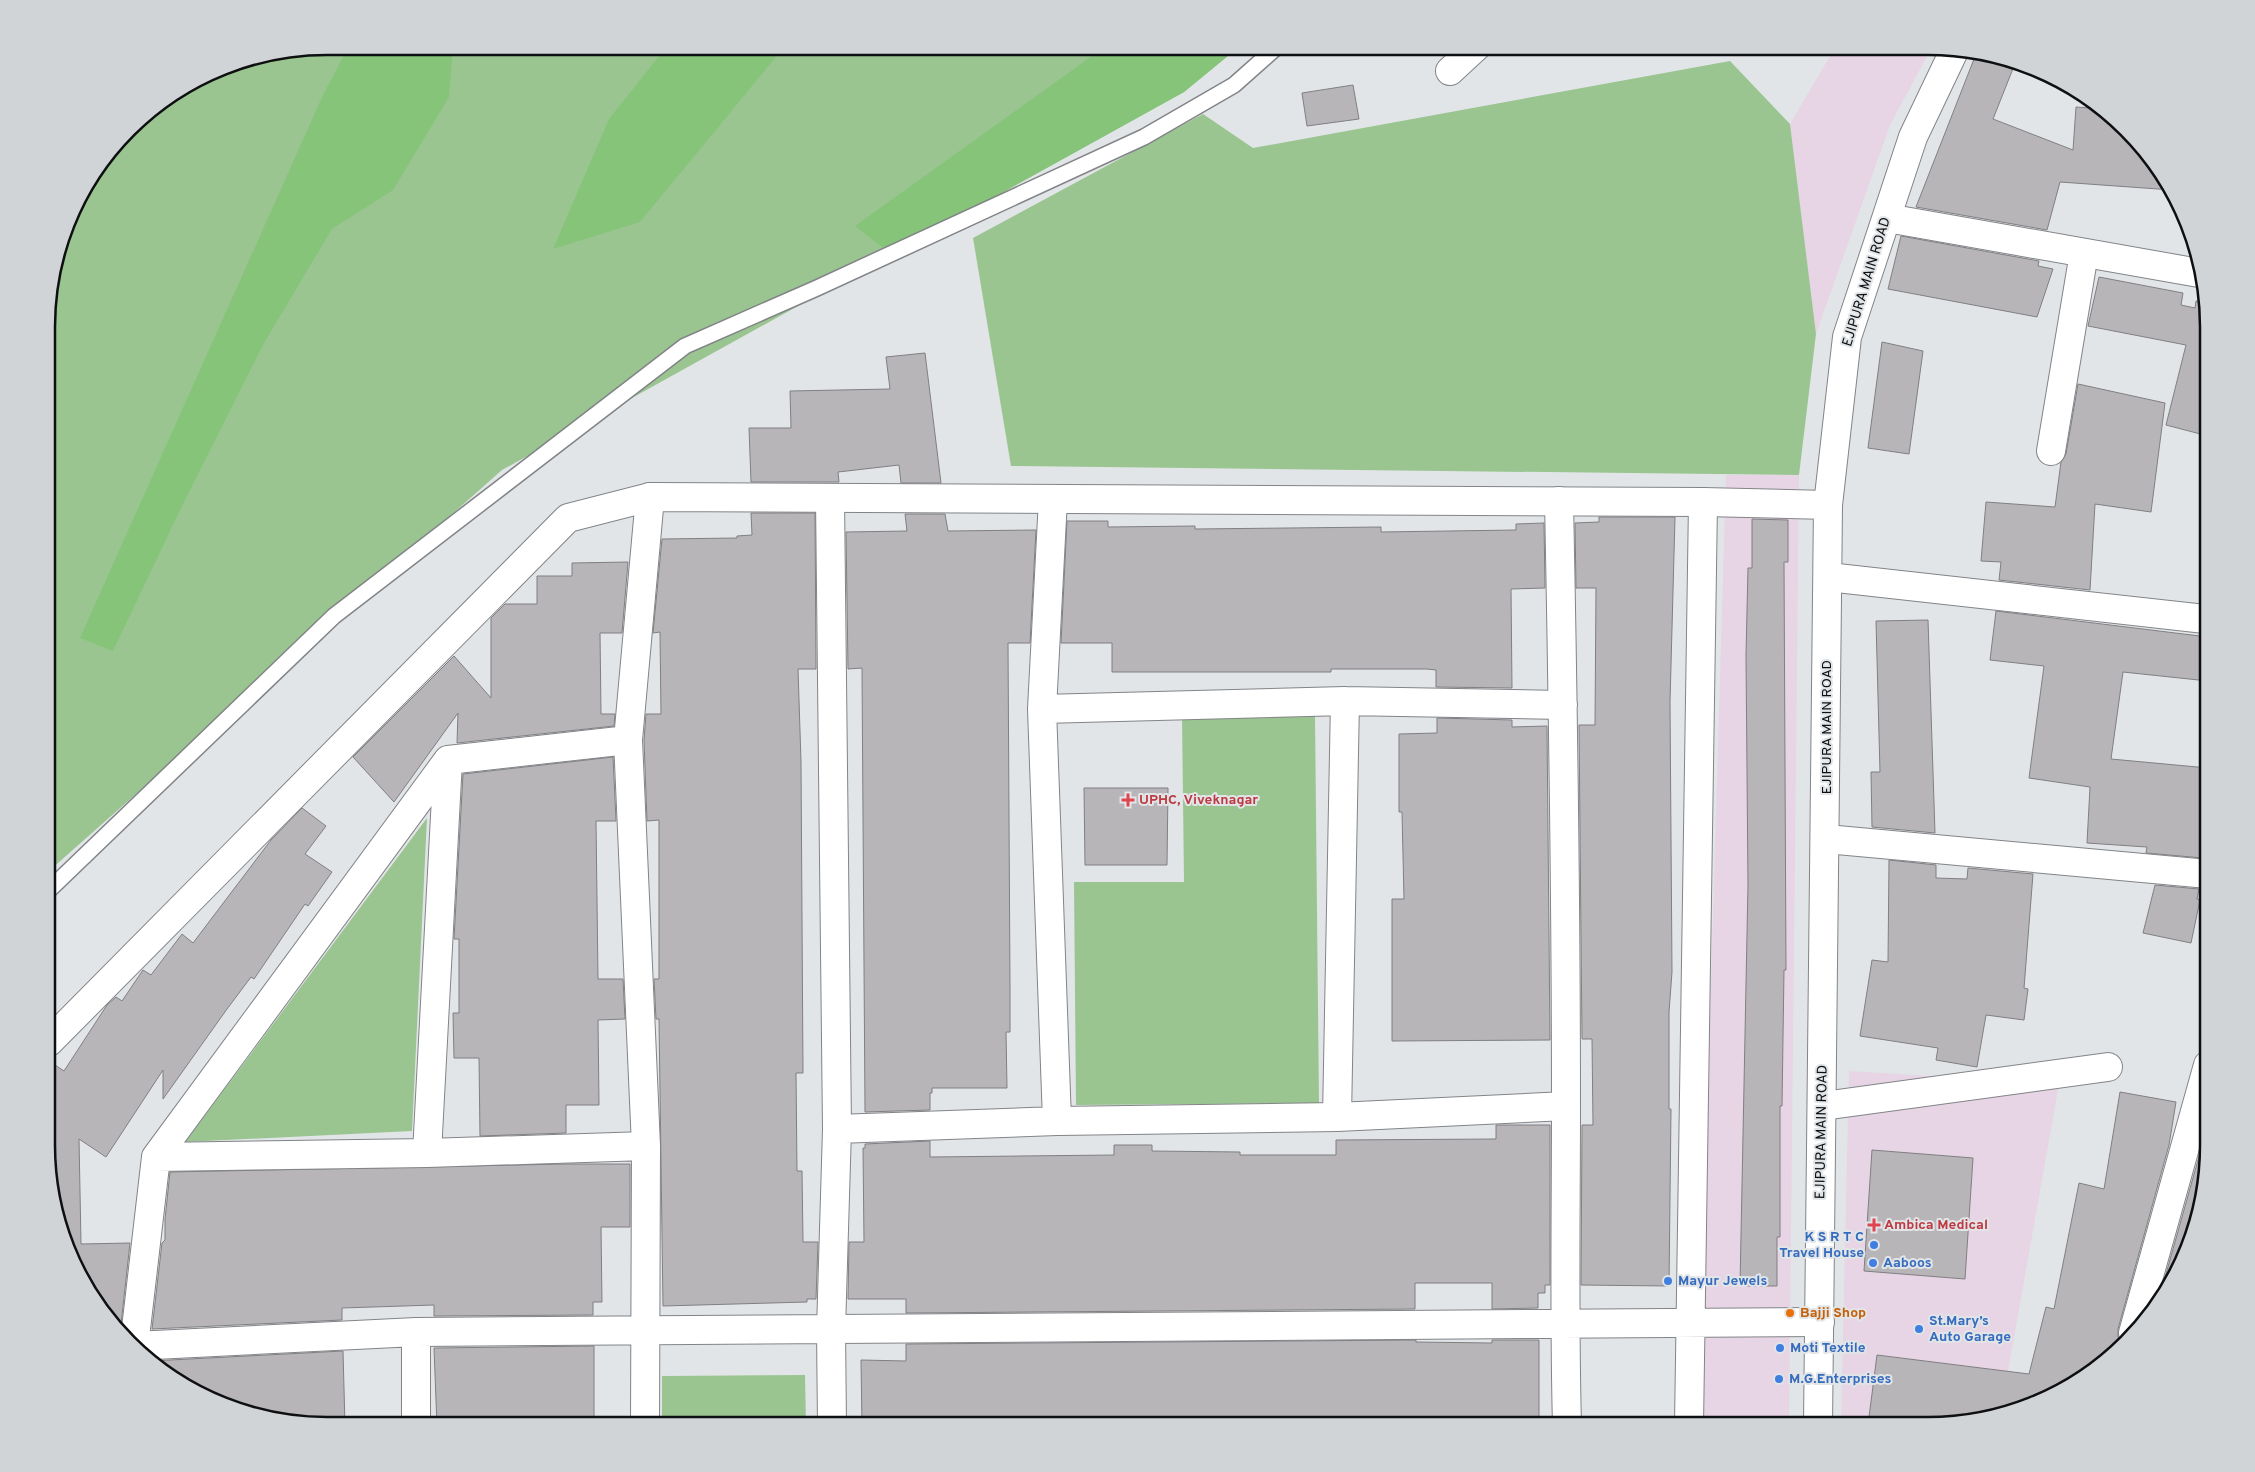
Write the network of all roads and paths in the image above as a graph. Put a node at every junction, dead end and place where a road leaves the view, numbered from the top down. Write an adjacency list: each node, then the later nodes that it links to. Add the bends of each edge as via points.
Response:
1 (1268, 55): 24 (lane, via 1234,85 1144,137 685,346 334,616)
2 (1467, 55): 4 (street)
3 (1952, 56): 5 (street, EJIPURA MAIN ROAD, via 1914,137)
4 (1450, 71)
5 (1887, 218): 6 (street); 14 (street, EJIPURA MAIN ROAD, via 1846,338)
6 (2084, 253): 7 (street); 8 (street)
7 (2195, 272)
8 (2051, 450)
9 (650, 498): 10 (street); 20 (street); 25 (street, via 568,518)
10 (830, 498): 11 (street); 32 (street)
11 (1053, 499): 12 (street); 19 (street)
12 (1559, 501): 13 (street); 18 (street)
13 (1703, 502): 14 (street); 39 (street)
14 (1828, 505): 15 (street, EJIPURA MAIN ROAD)
15 (1828, 577): 16 (street); 22 (street, EJIPURA MAIN ROAD)
16 (2200, 618)
17 (1345, 701): 18 (street); 19 (street); 30 (street)
18 (1563, 705): 28 (street)
19 (1042, 710): 31 (street)
20 (628, 740): 21 (street); 33 (street)
21 (448, 760): 34 (street); 35 (street)
22 (1826, 839): 23 (street); 29 (street, EJIPURA MAIN ROAD)
23 (2200, 873)
24 (55, 884)
25 (55, 1036)
26 (2108, 1066): 29 (street)
27 (2200, 1094): 36 (street)
28 (1566, 1106): 30 (street); 37 (street)
29 (1823, 1106): 38 (street, EJIPURA MAIN ROAD)
30 (1338, 1117): 31 (street)
31 (1057, 1121): 32 (street)
32 (837, 1129): 41 (street)
33 (646, 1146): 34 (street); 40 (street)
34 (428, 1154): 35 (street)
35 (156, 1157): 43 (street)
36 (2139, 1316)
37 (1564, 1322): 39 (street); 41 (street); 48 (street)
38 (1820, 1322): 39 (street); 50 (street, EJIPURA MAIN ROAD)
39 (1691, 1323): 49 (street)
40 (646, 1330): 41 (street); 42 (street); 46 (street)
41 (831, 1330): 47 (street)
42 (416, 1332): 44 (street); 45 (street)
43 (135, 1337)
44 (144, 1345)
45 (416, 1417)
46 (645, 1417)
47 (832, 1417)
48 (1567, 1417)
49 (1689, 1417)
50 (1818, 1417)

